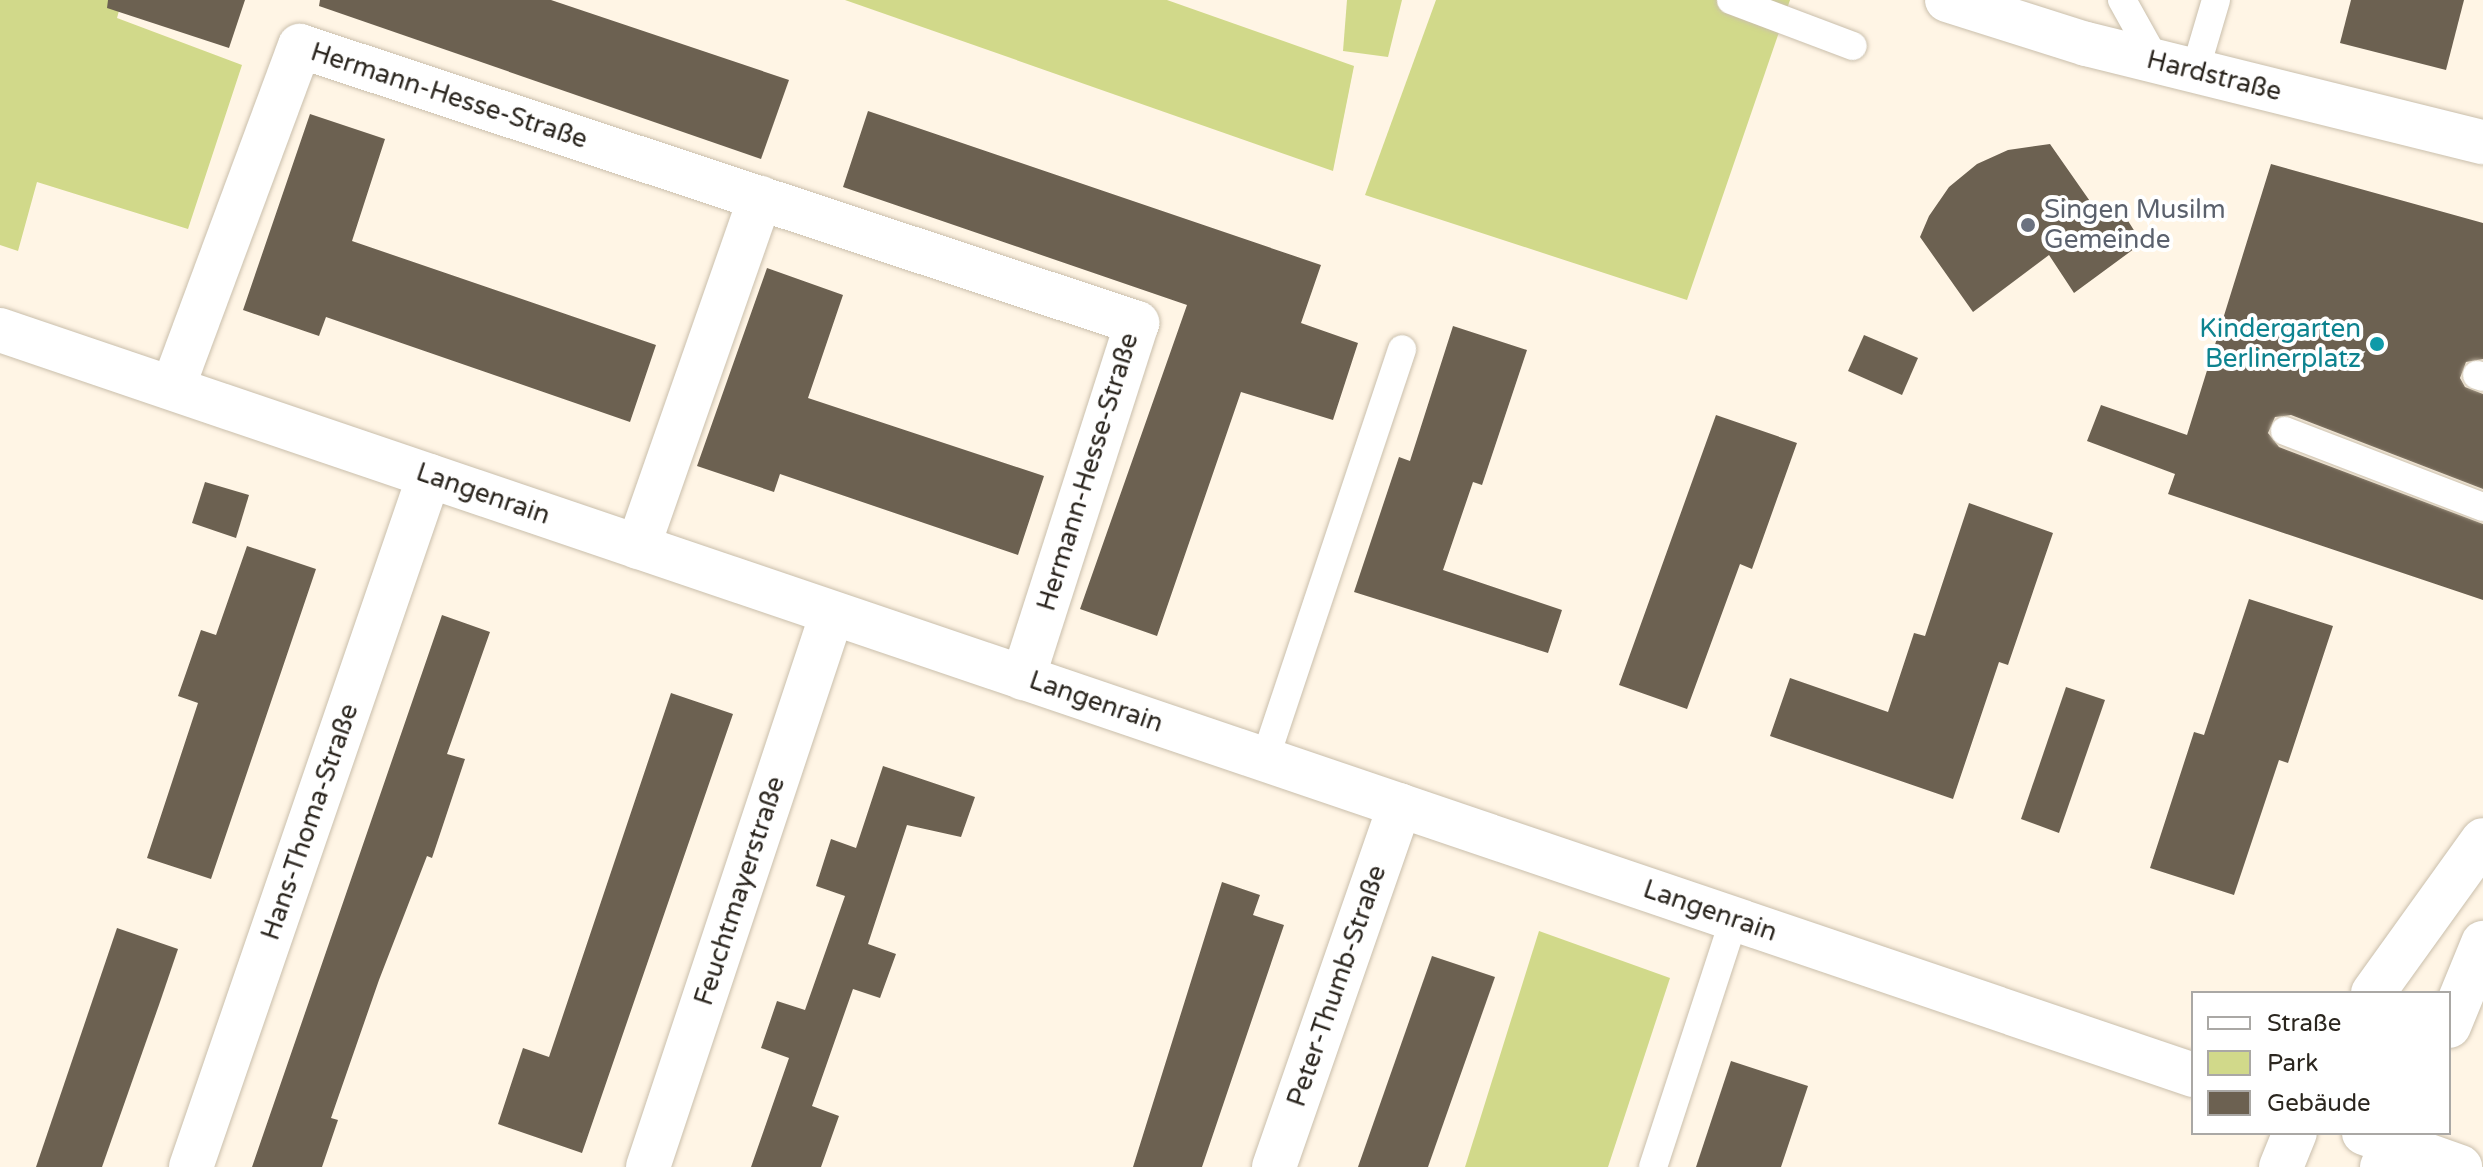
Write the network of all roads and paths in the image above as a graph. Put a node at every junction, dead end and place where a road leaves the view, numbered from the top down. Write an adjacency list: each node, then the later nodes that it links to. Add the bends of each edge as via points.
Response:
1 (1731, 0): 5 (lane)
2 (1947, 0): 6 (street, Hardstraße)
3 (2122, 0): 6 (lane)
4 (2216, 0): 6 (lane)
5 (1853, 46)
6 (2175, 66): 7 (street, Hardstraße)
7 (2483, 142)
8 (760, 198): 11 (street, Hermann-Hesse-Straße, via 300,46); 15 (street); 17 (street, Hermann-Hesse-Straße, via 1137,323)
9 (0, 330): 11 (street, Langenrain)
10 (1402, 349): 18 (lane)
11 (173, 387): 13 (street, Langenrain)
12 (2285, 431): 14 (lane)
13 (429, 476): 15 (street, Langenrain); 28 (street, Hans-Thoma-Straße)
14 (2483, 507)
15 (638, 547): 16 (street, Langenrain)
16 (832, 614): 17 (street, Langenrain); 29 (street, Feuchtmayerstraße)
17 (1023, 678): 18 (street, Langenrain)
18 (1265, 759): 19 (street, Langenrain)
19 (1400, 805): 21 (street, Langenrain); 30 (street, Peter-Thumb-Straße)
20 (2483, 840): 23 (street)
21 (1734, 919): 25 (street, Langenrain); 31 (lane)
22 (2483, 943): 24 (street)
23 (2374, 991)
24 (2451, 1021)
25 (2191, 1074)
26 (2294, 1135): 32 (street)
27 (2385, 1144): 33 (street)
28 (191, 1167)
29 (648, 1167)
30 (1274, 1167)
31 (1653, 1167)
32 (2281, 1167)
33 (2460, 1167)

